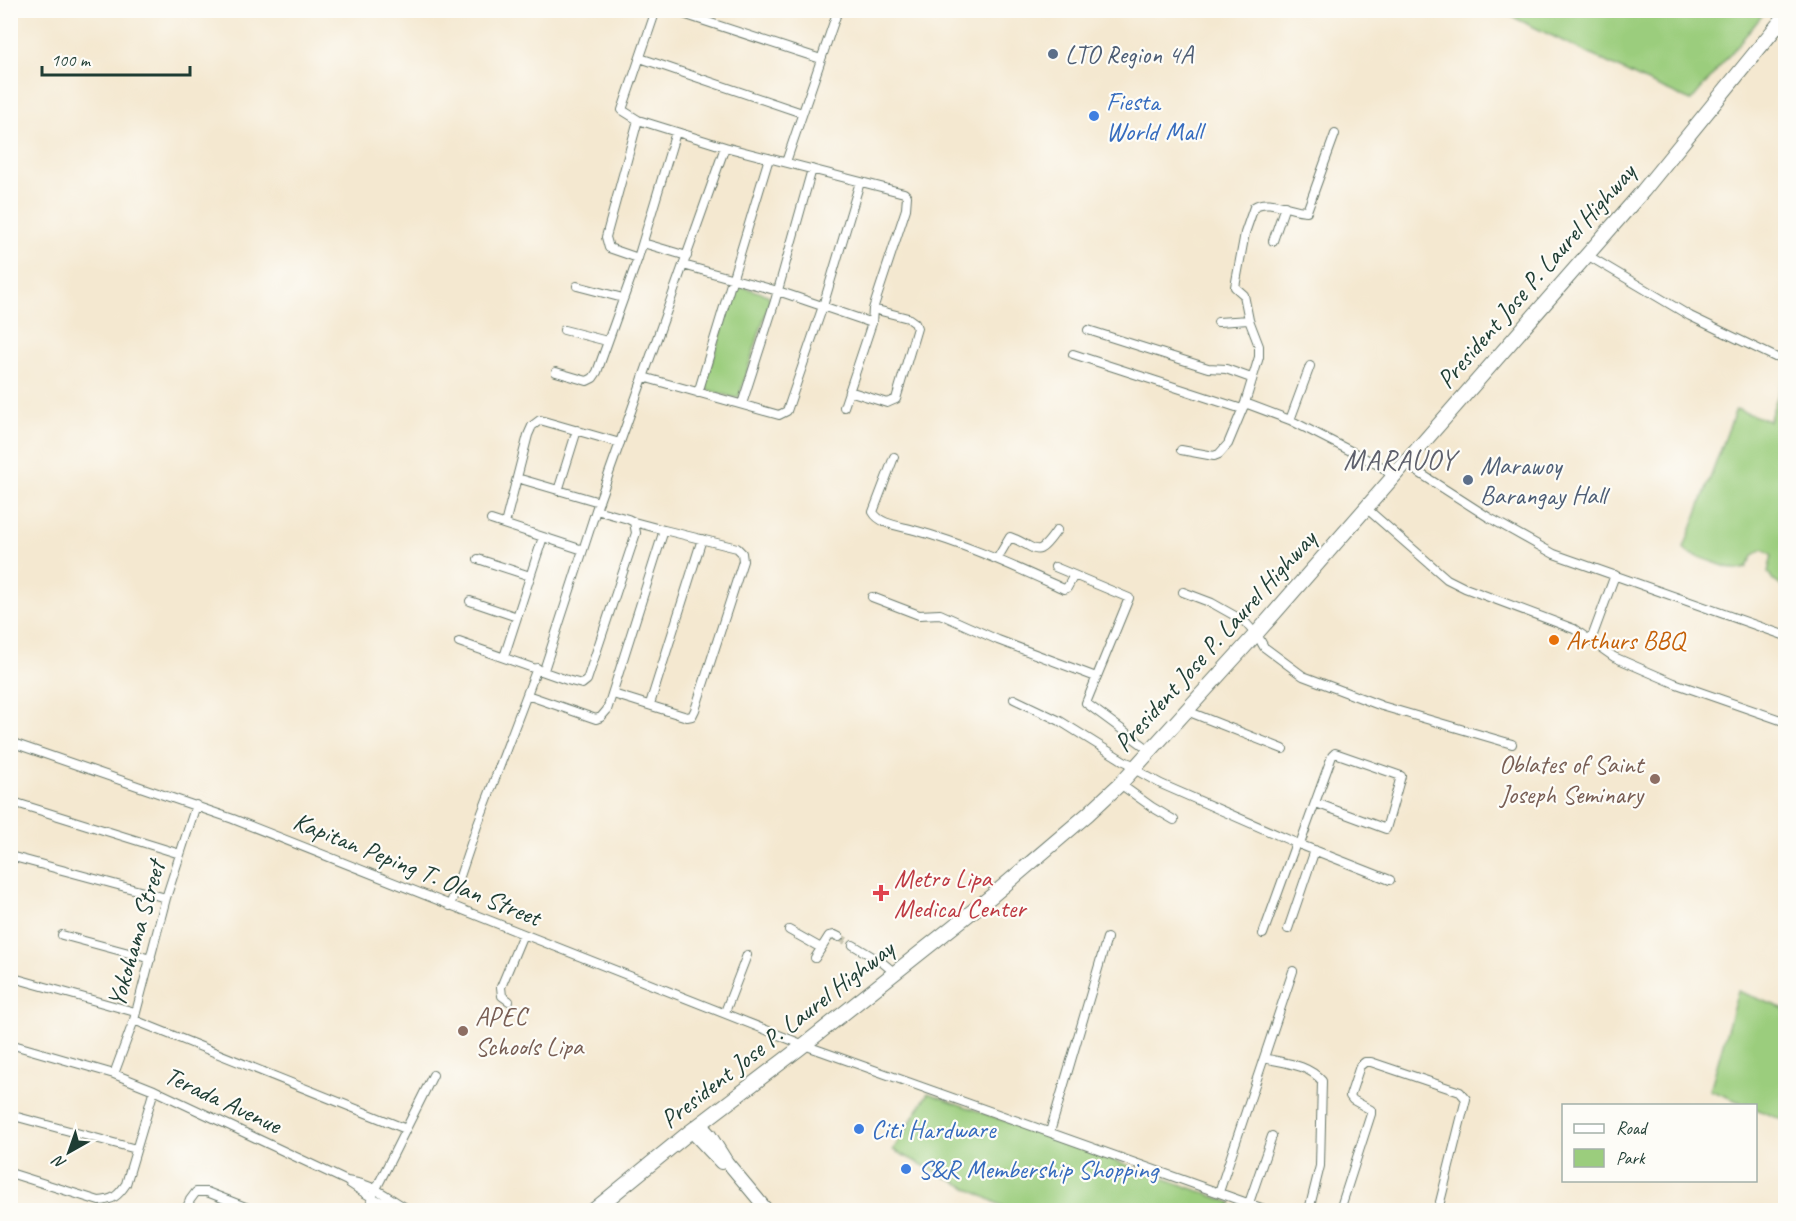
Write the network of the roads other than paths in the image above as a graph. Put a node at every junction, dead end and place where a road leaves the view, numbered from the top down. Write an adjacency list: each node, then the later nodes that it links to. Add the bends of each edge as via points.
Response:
1 (656, 10): 5 (street)
2 (671, 10): 6 (street)
3 (838, 10): 6 (street)
4 (1785, 15): 19 (main road, President Jose P. Laurel Highway, via 1687,139)
5 (640, 58): 7 (street); 8 (street, via 622,110)
6 (821, 59): 7 (street)
7 (802, 113): 13 (street)
8 (638, 120): 9 (street); 21 (street, via 606,237 609,248)
9 (676, 132): 11 (street); 18 (street)
10 (1335, 134): 16 (street, via 1308,209 1300,211)
11 (725, 147): 12 (street); 20 (street)
12 (769, 158): 13 (street); 23 (street)
13 (786, 162): 14 (street)
14 (812, 169): 15 (street); 25 (street)
15 (860, 182): 27 (street); 28 (street, via 904,193 908,201)
16 (1285, 206): 17 (street); 29 (street, via 1258,204 1249,221 1235,286 1244,295)
17 (1273, 241)
18 (643, 243): 20 (street); 21 (street)
19 (1587, 255): 36 (street, via 1690,316); 51 (main road, President Jose P. Laurel Highway)
20 (687, 256): 22 (street)
21 (638, 258): 26 (street)
22 (683, 265): 23 (street); 39 (street)
23 (732, 280): 25 (street); 42 (street)
24 (576, 286): 26 (street)
25 (778, 291): 27 (street); 43 (street)
26 (623, 298): 34 (street)
27 (823, 306): 31 (street); 43 (street, via 787,411 779,415)
28 (873, 309): 31 (street); 41 (street, via 908,318 917,328 896,399 887,403)
29 (1249, 320): 30 (street); 40 (street, via 1259,346)
30 (1218, 322)
31 (872, 324): 41 (street)
32 (564, 330): 34 (street)
33 (1088, 330): 40 (street)
34 (606, 341): 38 (street, via 592,378 587,381)
35 (1073, 354): 44 (street)
36 (1775, 357)
37 (1310, 366): 46 (street)
38 (556, 372)
39 (644, 377): 42 (street); 48 (street)
40 (1251, 378): 44 (street)
41 (849, 392): 45 (street)
42 (699, 393): 43 (street)
43 (742, 404)
44 (1244, 406): 46 (street); 49 (street, via 1228,444 1219,454)
45 (844, 407)
46 (1290, 420): 52 (street, via 1382,467)
47 (577, 430): 48 (street); 53 (street, via 540,420 532,426); 54 (street)
48 (620, 443): 55 (street)
49 (1181, 450)
50 (894, 457): 66 (street, via 873,512 875,516)
51 (1404, 463): 52 (main road, President Jose P. Laurel Highway); 68 (street, via 1554,554)
52 (1392, 476): 56 (main road, President Jose P. Laurel Highway)
53 (517, 478): 54 (street); 59 (street)
54 (558, 491): 55 (street)
55 (598, 506): 58 (street); 64 (street)
56 (1366, 508): 75 (main road, President Jose P. Laurel Highway); 77 (street, via 1447,579 1574,629)
57 (491, 520): 59 (street)
58 (634, 522): 60 (street); 80 (street, via 636,533 587,680 582,684)
59 (505, 524): 62 (street)
60 (664, 530): 63 (street); 82 (street)
61 (1057, 530): 66 (street, via 1042,549 1033,549 1010,537)
62 (543, 537): 64 (street); 70 (street)
63 (702, 539): 85 (street); 85 (street, via 737,548 743,561 692,716)
64 (583, 550): 80 (street)
65 (478, 559): 70 (street)
66 (997, 559): 69 (street, via 1064,589)
67 (1055, 567): 69 (street)
68 (1615, 574): 76 (street); 77 (street)
69 (1074, 575): 81 (street, via 1129,598)
70 (530, 576): 74 (street)
71 (1183, 592): 75 (street, via 1244,621)
72 (872, 597): 81 (street, via 919,615 940,614)
73 (470, 601): 74 (street)
74 (517, 617): 79 (street)
75 (1256, 634): 86 (main road, President Jose P. Laurel Highway); 89 (street, via 1272,654 1318,682 1382,706)
76 (1785, 636)
77 (1591, 640): 87 (street, via 1614,657 1664,679)
78 (459, 642): 79 (street)
79 (504, 657): 80 (street)
80 (541, 669): 83 (street)
81 (1096, 677): 91 (street, via 1086,703)
82 (613, 694): 83 (street, via 607,711 596,719); 85 (street)
83 (527, 695): 104 (street)
84 (1014, 699): 92 (street, via 1060,721)
85 (650, 705)
86 (1187, 711): 90 (street); 91 (main road, President Jose P. Laurel Highway)
87 (1785, 721)
88 (10, 742): 96 (street, Kapitan Peping T. Olan Street)
89 (1512, 744)
90 (1283, 749)
91 (1151, 751): 92 (main road, President Jose P. Laurel Highway)
92 (1135, 768): 93 (main road, President Jose P. Laurel Highway); 98 (street, via 1161,784)
93 (1120, 784): 97 (street); 118 (main road, President Jose P. Laurel Highway, via 1022,871)
94 (10, 801): 100 (street)
95 (1316, 803): 95 (street, via 1335,753 1401,776 1386,829); 98 (street)
96 (196, 805): 100 (street, Yokohama Street); 104 (street, Kapitan Peping T. Olan Street)
97 (1174, 820)
98 (1298, 843): 99 (street); 108 (street)
99 (1316, 850): 102 (street); 105 (street)
100 (180, 854): 103 (street, Yokohama Street)
101 (10, 856): 103 (street)
102 (1390, 880)
103 (166, 898): 116 (street, Yokohama Street)
104 (450, 906): 107 (street, Kapitan Peping T. Olan Street)
105 (1288, 929)
106 (789, 930): 113 (street)
107 (523, 934): 120 (street, via 501,987 502,996); 121 (street, Kapitan Peping T. Olan Street)
108 (1263, 934)
109 (62, 935): 116 (street)
110 (839, 937): 113 (street, via 829,936)
111 (1107, 938): 132 (street)
112 (853, 945): 118 (street)
113 (821, 948): 115 (street)
114 (747, 955): 121 (street)
115 (815, 958)
116 (151, 959): 122 (street, Yokohama Street)
117 (1293, 971): 125 (street)
118 (895, 973): 124 (main road, President Jose P. Laurel Highway)
119 (10, 977): 122 (street)
120 (508, 1001)
121 (725, 1012): 124 (street, Kapitan Peping T. Olan Street)
122 (134, 1016): 126 (street, Yokohama Street); 131 (street)
123 (10, 1044): 126 (street, Terada Avenue)
124 (804, 1045): 130 (main road, President Jose P. Laurel Highway); 132 (street, Kapitan Peping T. Olan Street)
125 (1264, 1058): 138 (street); 148 (street, via 1307,1068 1322,1081 1320,1166)
126 (114, 1074): 128 (street, Terada Avenue)
127 (433, 1075): 131 (street)
128 (154, 1090): 134 (street); 136 (street, Terada Avenue)
129 (10, 1115): 134 (street)
130 (696, 1128): 144 (main road, President Jose P. Laurel Highway); 145 (main road); 146 (main road, via 710,1135)
131 (406, 1129): 137 (street)
132 (1050, 1132): 138 (street, Kapitan Peping T. Olan Street)
133 (1272, 1136): 140 (street)
134 (136, 1149): 135 (street, via 126,1184 111,1200 99,1201)
135 (10, 1173)
136 (347, 1181): 137 (street, Terada Avenue); 139 (street)
137 (376, 1189): 139 (street); 141 (street, Terada Avenue)
138 (1219, 1192): 140 (street, Kapitan Peping T. Olan Street)
139 (371, 1199): 141 (street)
140 (1249, 1203): 147 (street, Kapitan Peping T. Olan Street)
141 (407, 1209)
142 (186, 1210): 143 (street, via 196,1192 207,1192)
143 (253, 1210)
144 (594, 1210)
145 (759, 1210)
146 (766, 1210)
147 (1268, 1210)
148 (1309, 1210)
149 (1340, 1210): 150 (street, via 1371,1114 1371,1110 1350,1096 1365,1062 1460,1092 1466,1099)
150 (1438, 1210)

